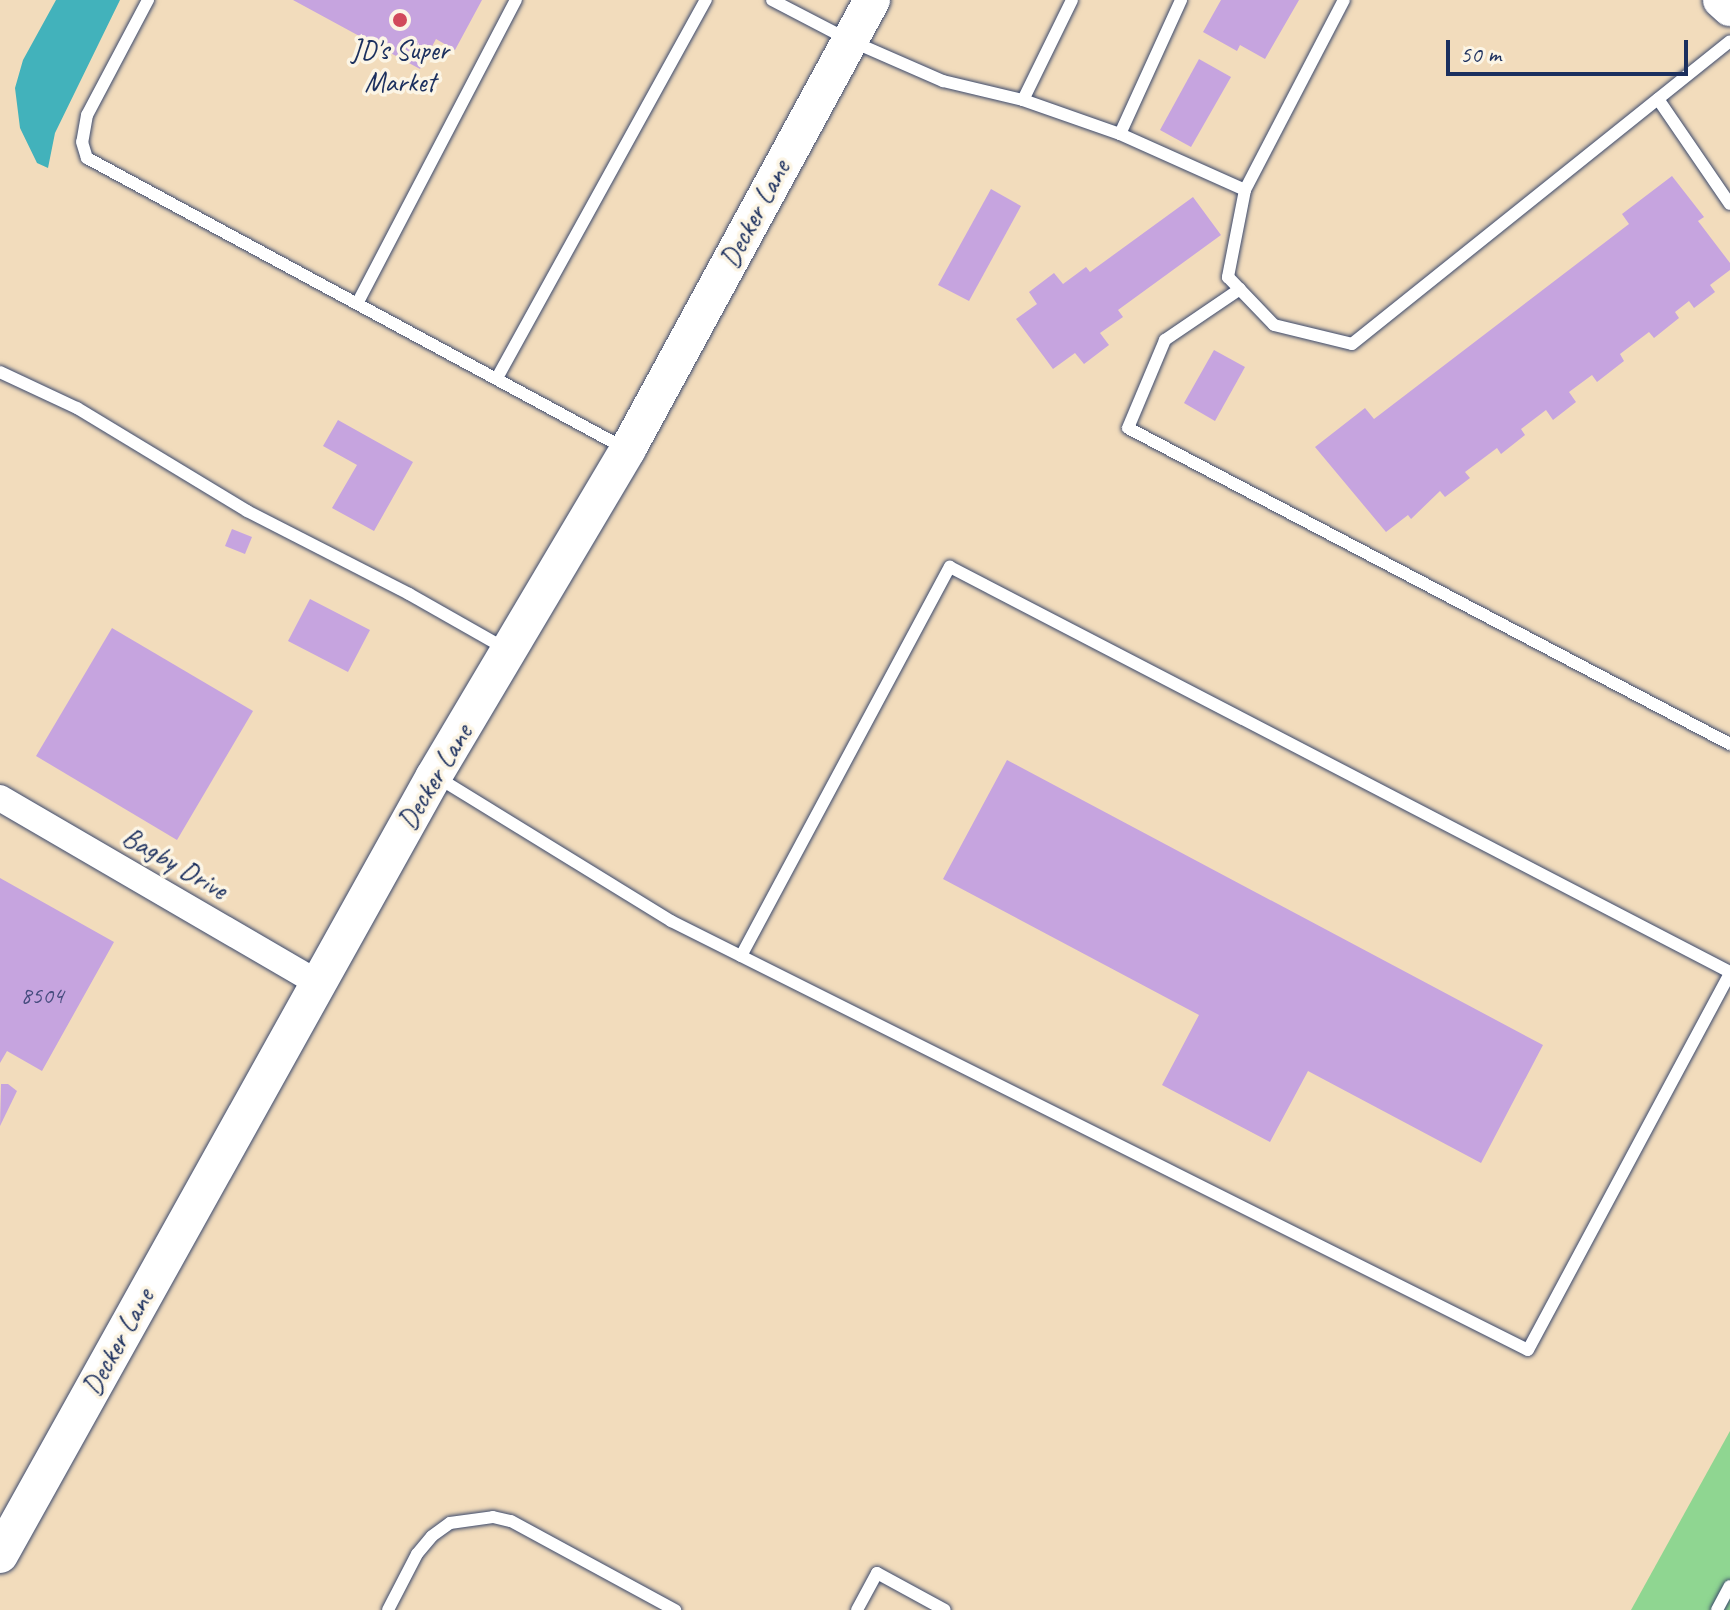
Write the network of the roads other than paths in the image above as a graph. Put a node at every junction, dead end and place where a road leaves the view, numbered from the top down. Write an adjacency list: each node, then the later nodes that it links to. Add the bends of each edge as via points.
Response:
1 (148, 0): 19 (lane, via 87,115 82,142 87,158)
2 (516, 0): 19 (lane)
3 (706, 0): 21 (lane)
4 (772, 0): 11 (lane)
5 (872, 0): 11 (main road, Decker Lane)
6 (1072, 0): 14 (lane)
7 (1181, 0): 15 (lane)
8 (1344, 0): 16 (lane)
9 (1721, 0): 10 (main road)
10 (1730, 8)
11 (849, 40): 14 (lane, via 943,81); 22 (main road, Decker Lane)
12 (1730, 41): 13 (lane)
13 (1658, 99): 17 (lane); 18 (lane, via 1352,344 1274,325)
14 (1023, 100): 15 (lane)
15 (1120, 134): 16 (lane)
16 (1245, 190): 18 (lane, via 1228,277)
17 (1730, 204)
18 (1240, 289): 24 (lane, via 1165,340 1128,428)
19 (358, 302): 21 (lane)
20 (0, 372): 23 (lane, via 77,408 247,511)
21 (497, 378): 22 (lane)
22 (628, 449): 23 (main road, Decker Lane)
23 (511, 652): 25 (main road, Decker Lane)
24 (1730, 744)
25 (434, 776): 27 (lane, via 671,921); 29 (main road, Decker Lane)
26 (0, 798): 29 (street, Bagby Drive)
27 (741, 956): 28 (lane, via 1528,1350); 28 (lane, via 950,567)
28 (1730, 973)
29 (318, 983): 30 (main road, Decker Lane)
30 (0, 1555)
31 (1730, 1586): 36 (lane)
32 (388, 1610): 33 (lane, via 432,1536 450,1523 493,1517 511,1521)
33 (675, 1610)
34 (857, 1610): 35 (lane, via 877,1573)
35 (945, 1610)
36 (1717, 1610)

